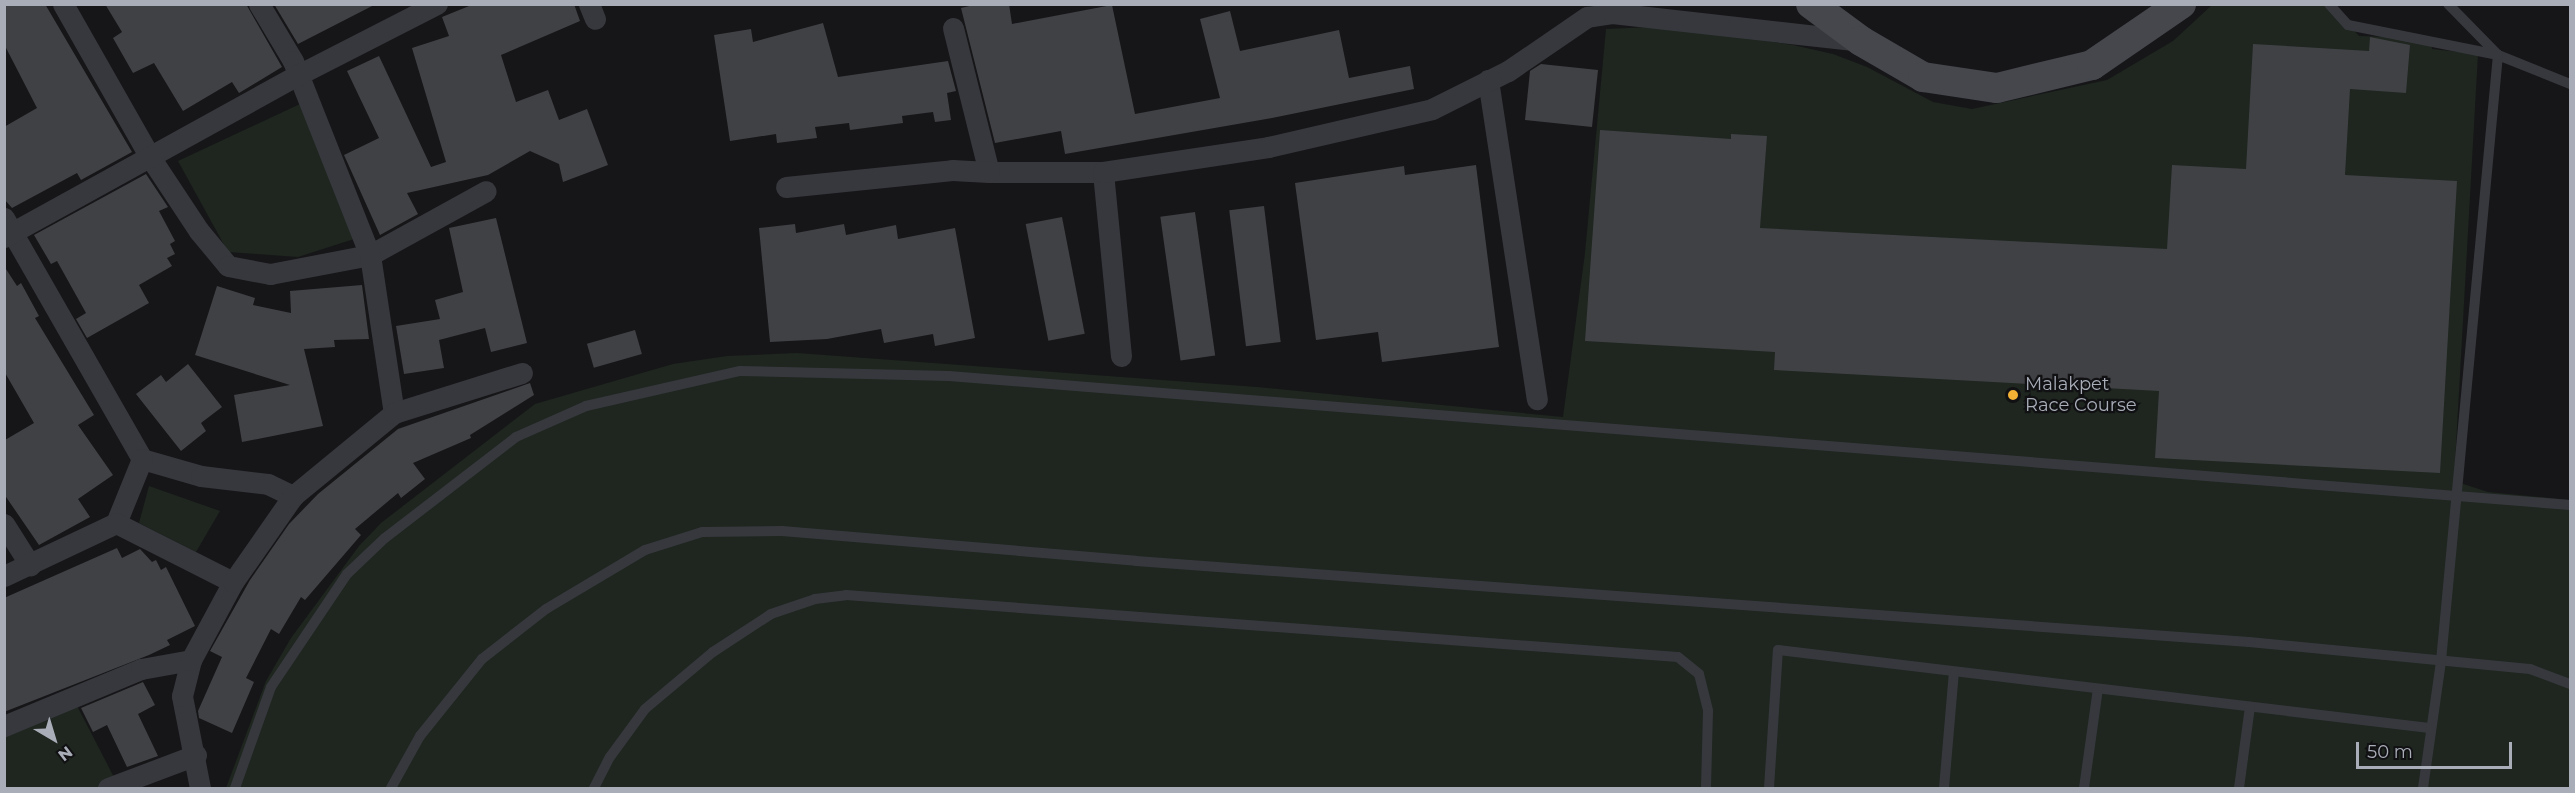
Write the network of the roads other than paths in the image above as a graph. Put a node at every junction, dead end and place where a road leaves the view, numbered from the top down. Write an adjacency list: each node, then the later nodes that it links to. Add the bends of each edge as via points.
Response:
1 (63, 4): 14 (street)
2 (259, 4): 11 (street)
3 (437, 4): 11 (street)
4 (1811, 4): 9 (street)
5 (2181, 4): 9 (street, via 2092,65 1997,88 1923,76)
6 (2329, 4): 10 (lane, via 2348,25)
7 (2448, 4): 10 (lane)
8 (953, 28): 15 (street)
9 (1861, 41): 12 (street, via 1612,13 1587,17)
10 (2498, 56): 13 (lane); 27 (lane)
11 (298, 75): 14 (street); 20 (street)
12 (1488, 80): 16 (street, via 1432,109 1268,147); 23 (street)
13 (2571, 84)
14 (150, 157): 19 (street); 20 (street, via 199,231 228,266 270,274)
15 (989, 172): 16 (street); 17 (street, via 952,170)
16 (1103, 172): 21 (street)
17 (786, 187)
18 (486, 191): 20 (street)
19 (7, 229): 25 (street)
20 (370, 255): 24 (street)
21 (1121, 356)
22 (522, 374): 24 (street)
23 (1537, 399)
24 (394, 413): 26 (street)
25 (142, 459): 26 (street, via 201,476 268,484); 29 (street)
26 (293, 496): 33 (street)
27 (2458, 497): 28 (lane); 35 (lane); 45 (lane, via 949,376 740,371 586,406 516,437 385,538 347,574 272,687)
28 (2571, 505)
29 (116, 523): 31 (street); 33 (street)
30 (4, 524): 31 (street)
31 (30, 565): 32 (street)
32 (4, 576)
33 (233, 582): 34 (street)
34 (191, 660): 40 (street, via 141,669); 42 (street, via 182,696)
35 (2441, 661): 37 (lane, via 2530,669); 41 (lane); 46 (lane, via 1859,611 782,531 702,532 645,550 546,609 482,659 420,736)
36 (1954, 672): 38 (lane); 49 (lane, via 1778,651); 50 (lane)
37 (2571, 684)
38 (2098, 689): 39 (lane); 51 (lane)
39 (2250, 707): 41 (lane); 52 (lane)
40 (4, 726)
41 (2429, 728): 53 (lane)
42 (196, 755): 43 (street); 44 (street)
43 (108, 789)
44 (200, 789)
45 (235, 789)
46 (391, 789)
47 (594, 789): 48 (lane, via 610,757 645,709 713,651 771,614 815,599 846,595 1678,657 1699,674 1708,711)
48 (1706, 789)
49 (1769, 789)
50 (1944, 789)
51 (2084, 789)
52 (2239, 789)
53 (2423, 789)

